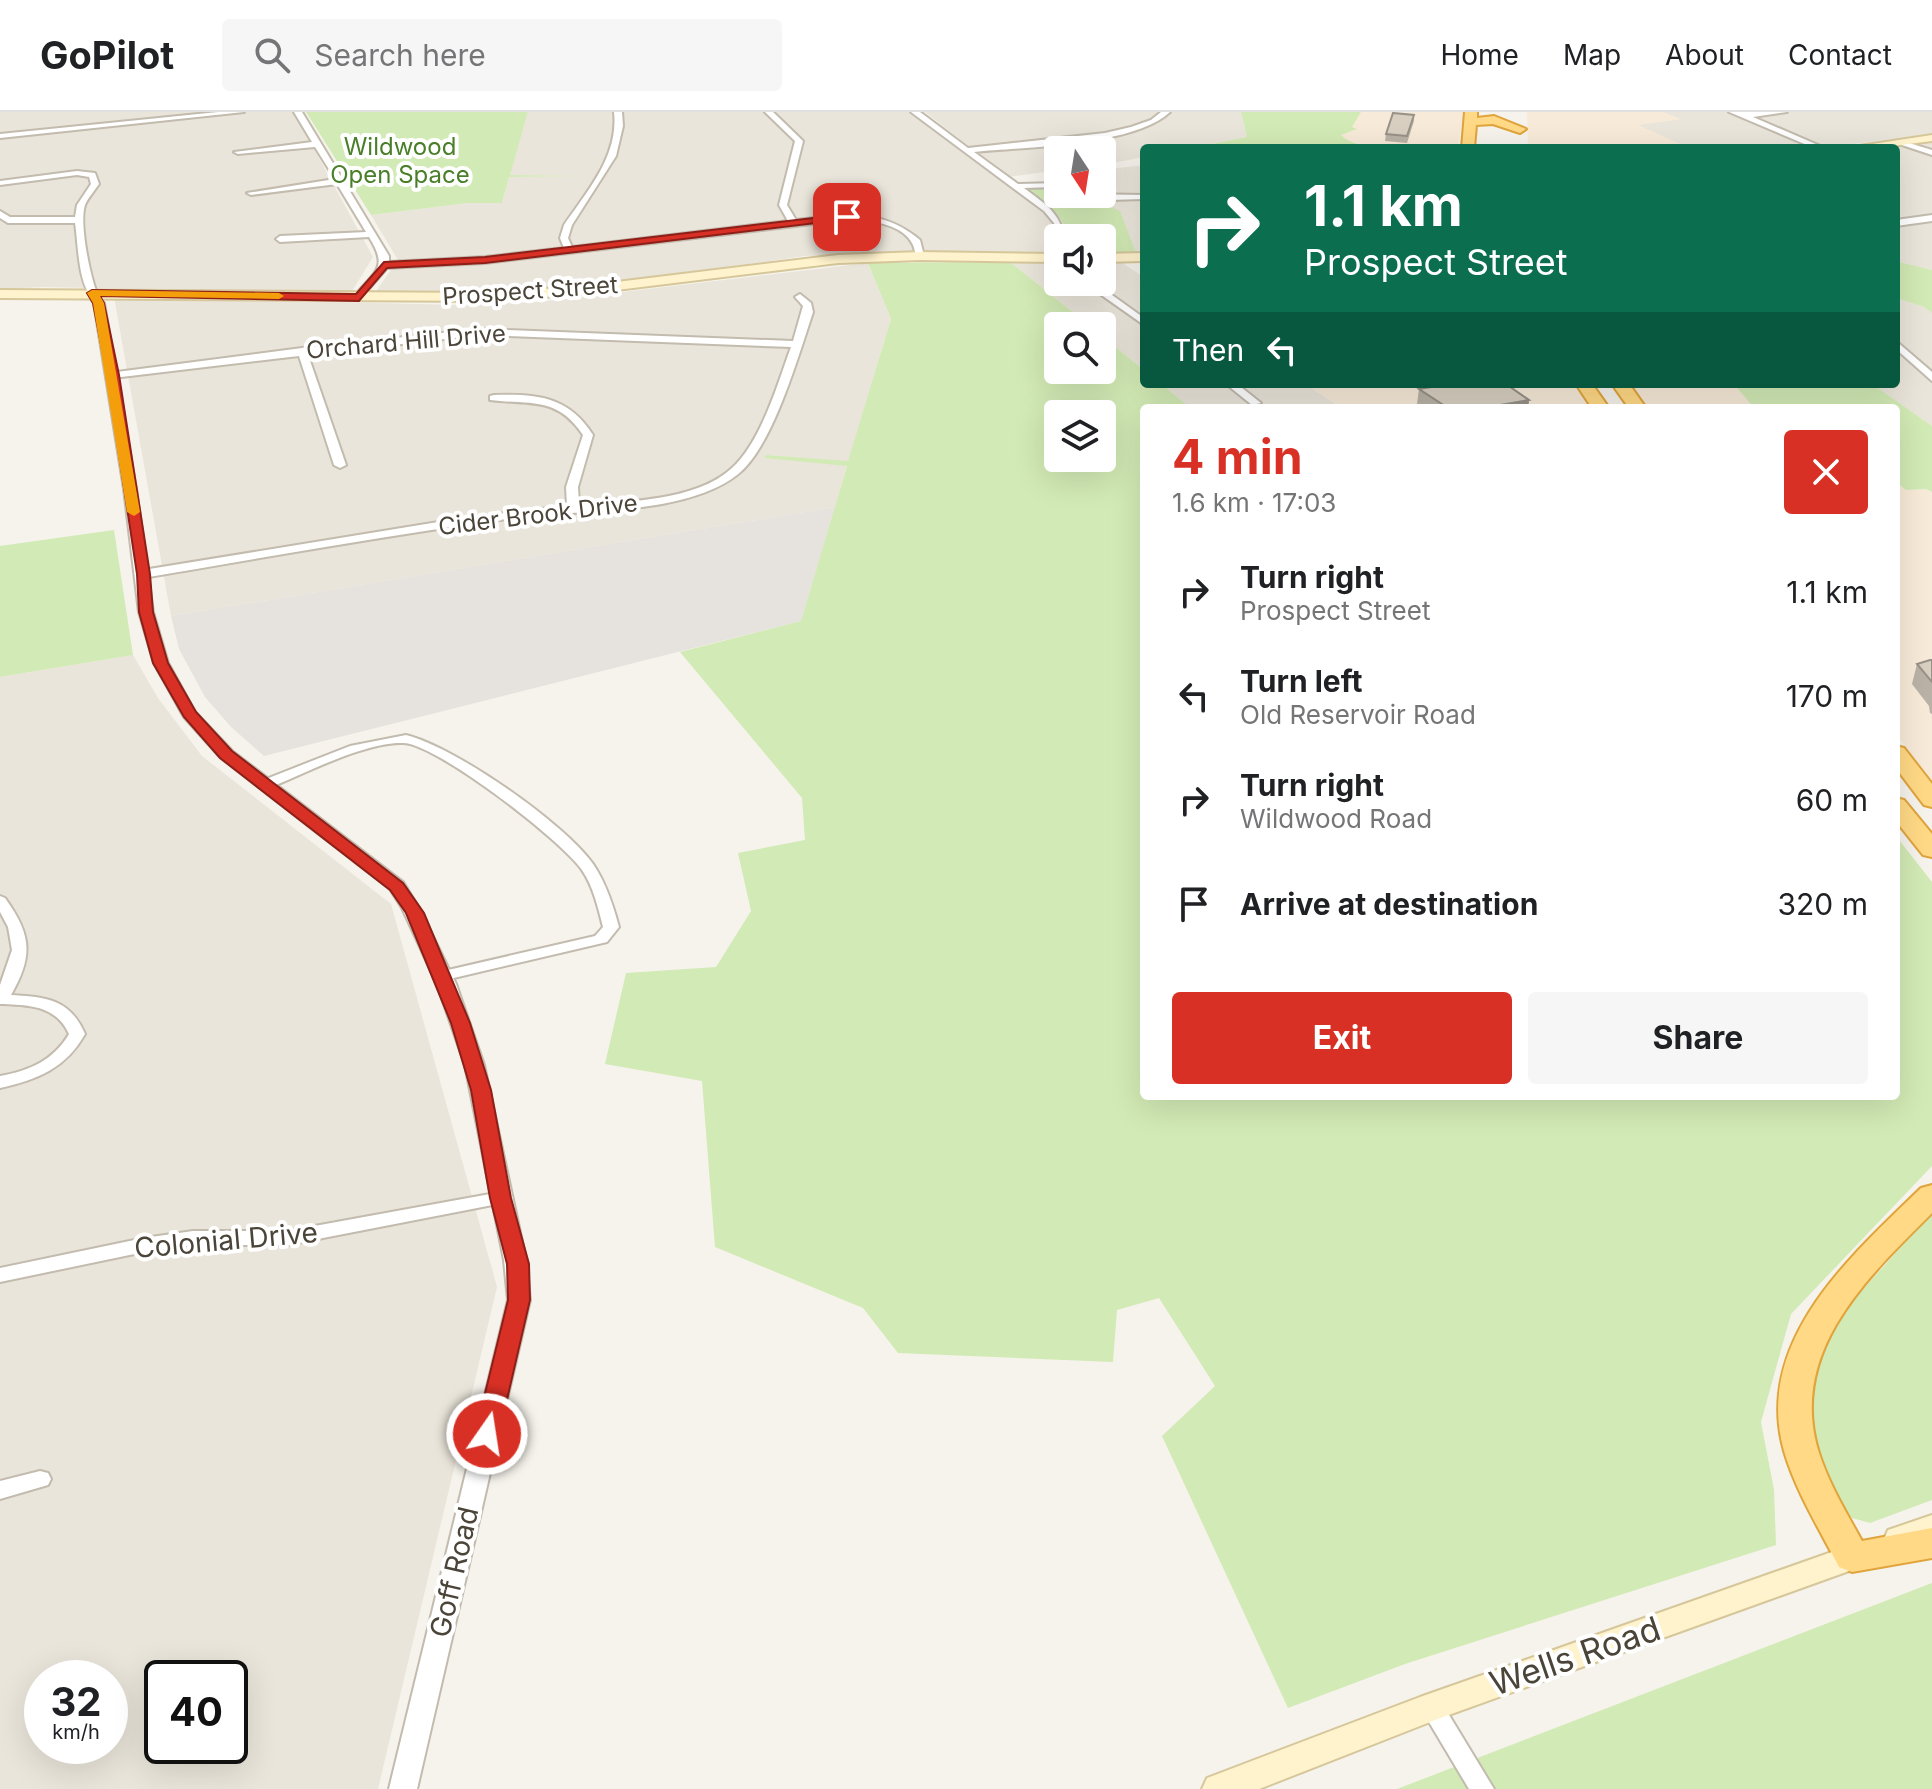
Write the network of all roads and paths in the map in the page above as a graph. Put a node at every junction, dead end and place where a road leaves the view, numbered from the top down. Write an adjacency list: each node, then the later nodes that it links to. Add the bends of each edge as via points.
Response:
1 (240, 112): 15 (street)
2 (298, 112): 18 (street)
3 (618, 112): 41 (street, via 622,132 568,225 564,238)
4 (769, 112): 36 (street, via 799,141 783,205)
5 (915, 112): 23 (street)
6 (1166, 112): 23 (street, via 1156,123 1127,132)
7 (1491, 112): 8 (highway)
8 (1512, 112)
9 (1520, 112): 14 (highway)
10 (1733, 112): 12 (street)
11 (1783, 112): 12 (street)
12 (1744, 116): 21 (street)
13 (1470, 117): 14 (highway); 19 (highway)
14 (1520, 129): 20 (highway)
15 (0, 136)
16 (1932, 138): 17 (main road)
17 (1902, 142): 22 (main road); 25 (street)
18 (317, 144): 24 (street); 26 (street)
19 (1468, 144)
20 (1520, 144)
21 (1811, 144)
22 (1885, 144)
23 (967, 150): 29 (street)
24 (238, 152)
25 (1932, 153)
26 (340, 181): 30 (street); 39 (street)
27 (0, 183): 35 (street, via 92,175 95,184 81,205)
28 (1044, 185): 29 (street)
29 (1016, 186): 38 (street)
30 (251, 193)
31 (1140, 197): 32 (street)
32 (1116, 198)
33 (0, 214): 35 (street, via 8,220)
34 (1932, 218): 37 (street)
35 (79, 220): 47 (street)
36 (793, 222): 41 (street); 42 (street, via 876,218 905,231 917,242)
37 (1900, 222)
38 (1058, 224)
39 (369, 234): 40 (street); 46 (street, via 385,256)
40 (280, 239)
41 (569, 250): 46 (street)
42 (920, 256): 44 (main road, Prospect Street); 50 (main road, Prospect Street, via 811,262 526,295)
43 (1140, 257): 45 (main road)
44 (1044, 258)
45 (1116, 258)
46 (384, 265): 50 (street)
47 (92, 293): 48 (main road, Prospect Street); 50 (main road, Prospect Street); 56 (street, Goff Road, via 99,303)
48 (0, 294)
49 (1108, 296): 52 (street)
50 (359, 297)
51 (800, 297): 53 (street, Cider Brook Drive, via 808,312)
52 (1140, 319)
53 (797, 344): 55 (street, Orchard Hill Drive, via 479,332); 62 (street, Cider Brook Drive, via 752,453 733,475 677,496)
54 (1900, 348): 57 (street)
55 (302, 351): 56 (street, Orchard Hill Drive); 61 (street)
56 (113, 375): 63 (street, Goff Road)
57 (1932, 378)
58 (1236, 388): 60 (street)
59 (494, 398): 62 (street, via 542,400 579,418 588,435 572,487)
60 (1256, 403)
61 (340, 465)
62 (573, 507): 63 (street, Cider Brook Drive)
63 (143, 574): 65 (street, Goff Road, via 146,612 161,663 189,714 226,754)
64 (1900, 758): 66 (highway)
65 (266, 784): 70 (street, Goff Road, via 397,886 415,913); 70 (street, via 385,741 409,739 527,810 584,862 607,908 611,927 601,939)
66 (1932, 800)
67 (1900, 810): 68 (highway)
68 (1932, 850)
69 (0, 901): 71 (street, via 17,926 22,951)
70 (441, 976): 74 (street, Goff Road, via 481,1090)
71 (0, 999): 72 (street, via 49,1004 73,1021 77,1034 62,1058 38,1072)
72 (0, 1082)
73 (1932, 1195): 80 (highway, via 1840,1291 1814,1332 1801,1371 1797,1436)
74 (501, 1198): 75 (street, Colonial Drive, via 287,1238 193,1238 144,1245); 82 (street, Goff Road, via 518,1264 519,1300)
75 (0, 1275)
76 (40, 1479): 77 (street)
77 (0, 1490)
78 (1932, 1527): 80 (main road, Wells Road)
79 (1932, 1543): 80 (highway)
80 (1852, 1557): 81 (main road, Wells Road)
81 (1432, 1707): 83 (main road, Wells Road); 84 (street)
82 (403, 1789)
83 (1219, 1789)
84 (1482, 1789)

